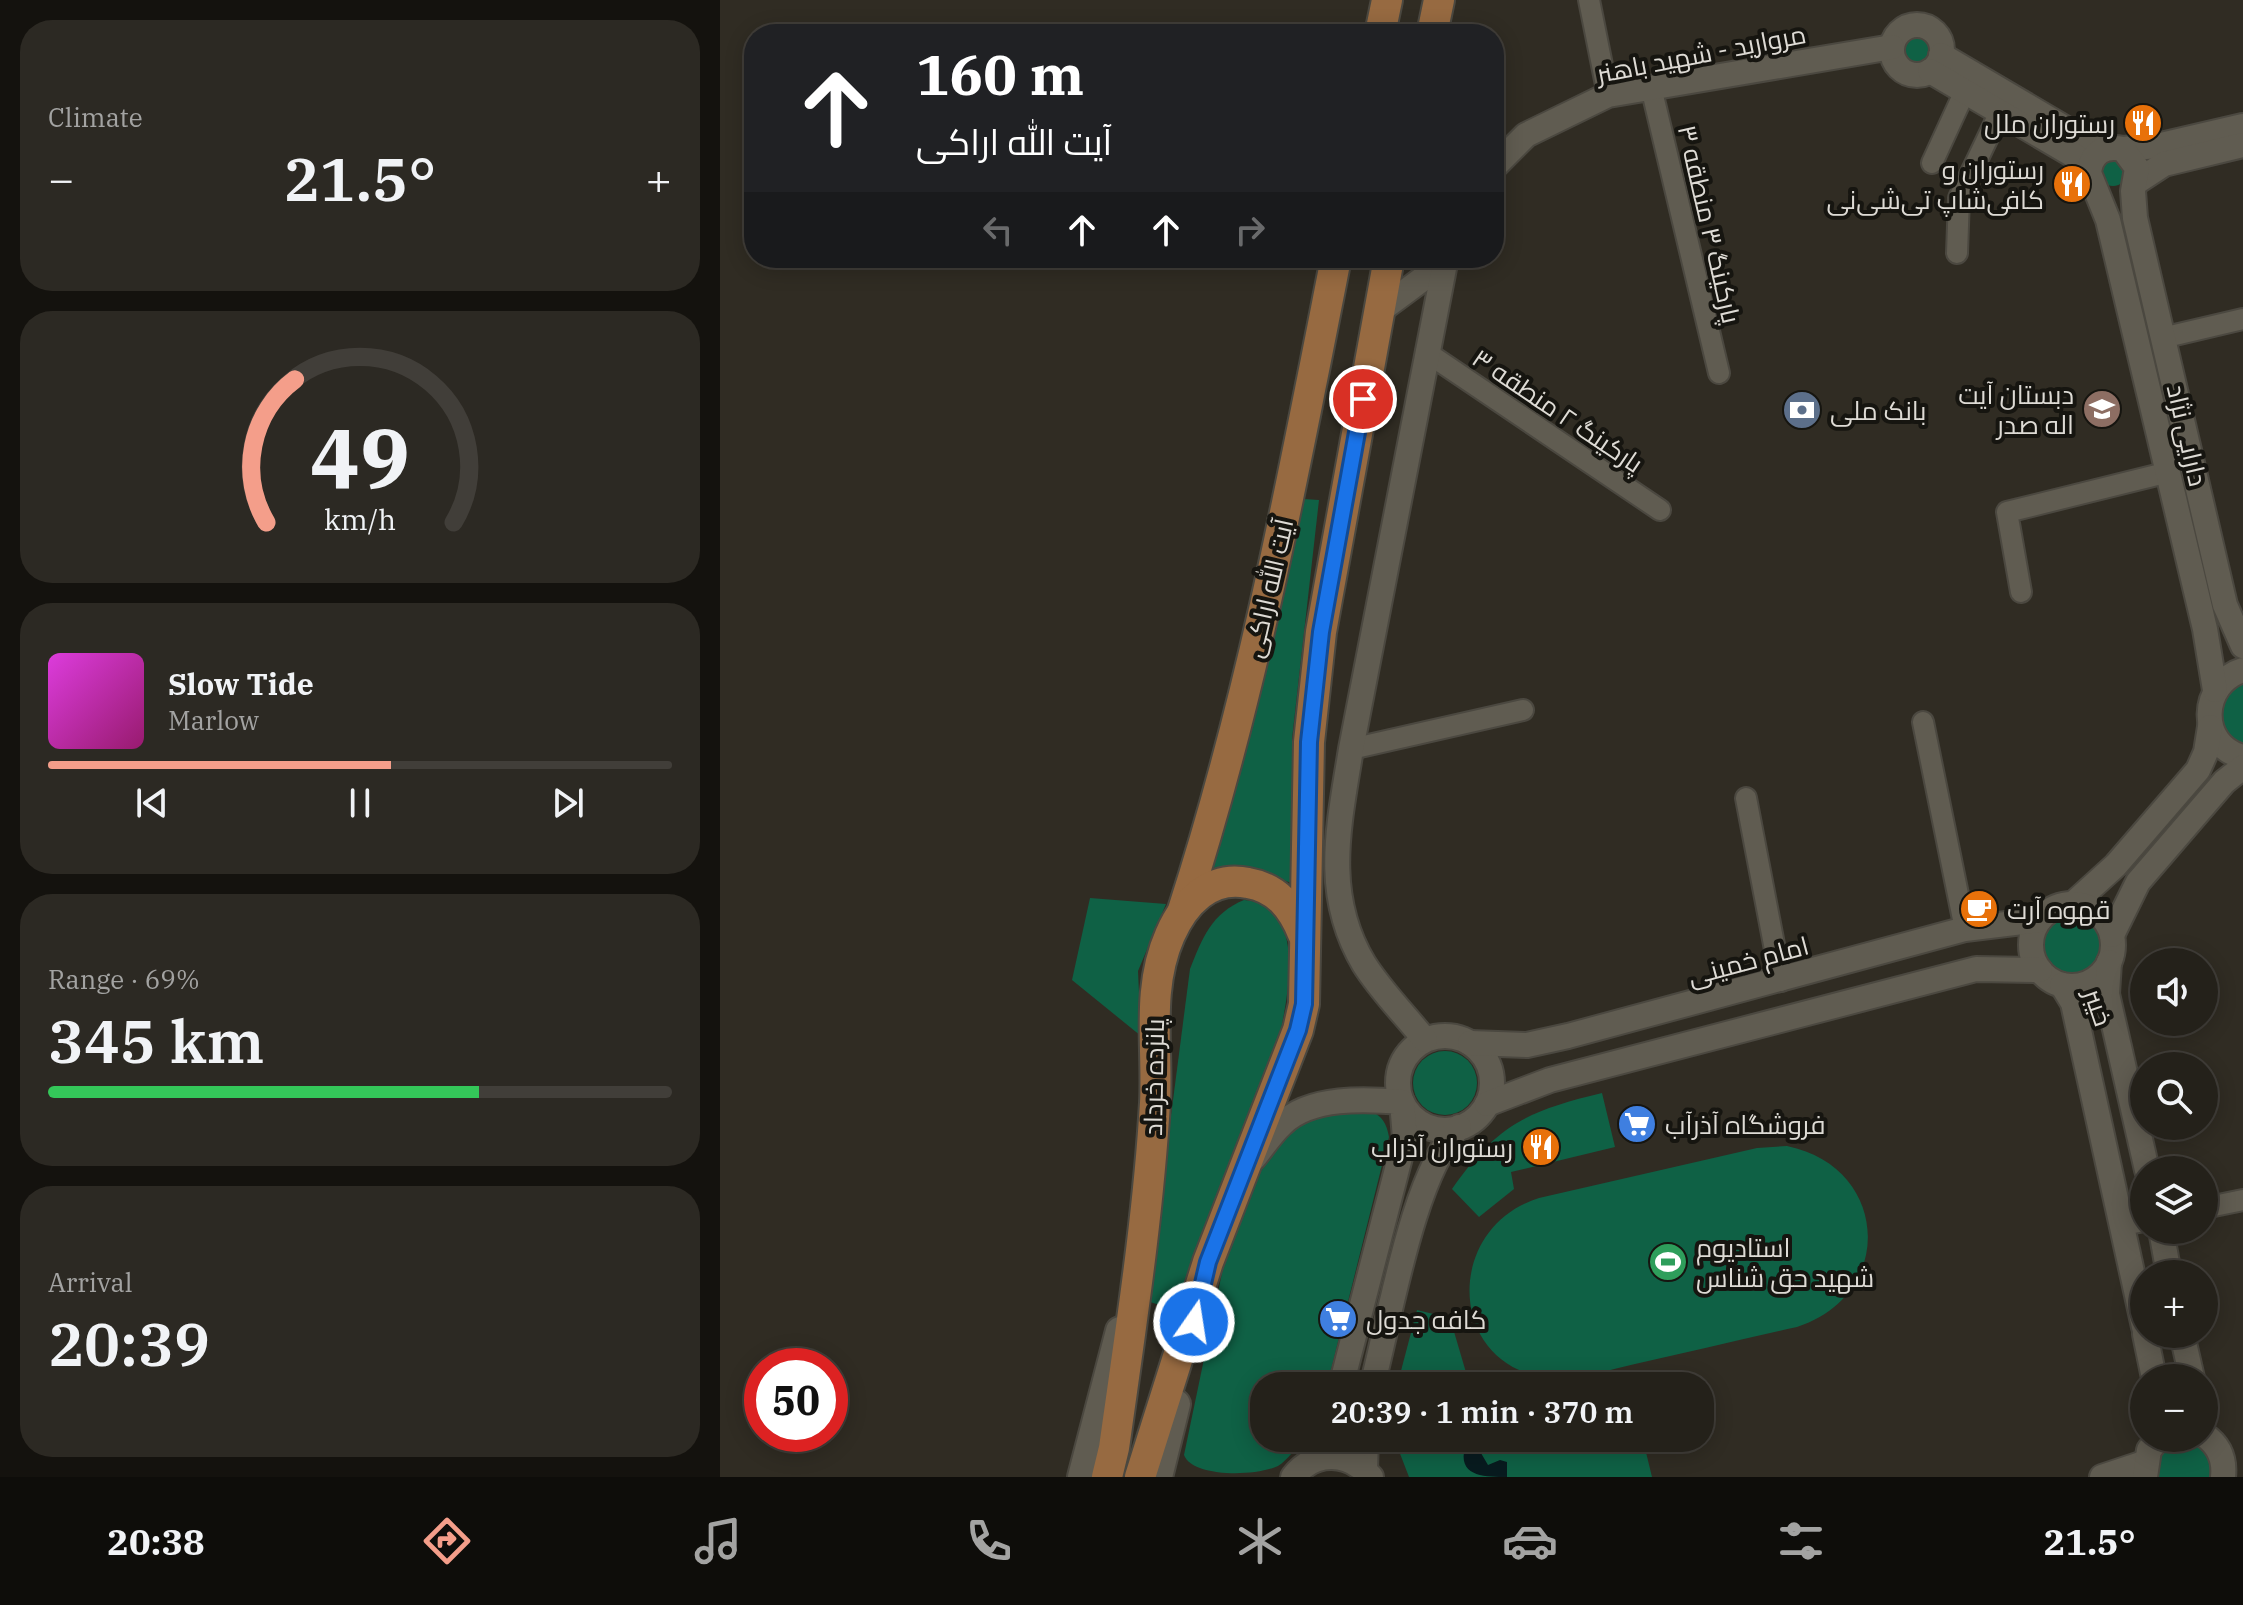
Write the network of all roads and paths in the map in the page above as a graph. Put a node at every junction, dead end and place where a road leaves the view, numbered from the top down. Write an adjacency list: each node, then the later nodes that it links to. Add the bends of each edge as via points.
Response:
1 (1387, 0): 5 (main road)
2 (1439, 0): 6 (main road)
3 (1589, 0): 12 (street)
4 (1915, 0): 7 (street)
5 (1382, 24)
6 (1434, 24)
7 (1919, 24): 8 (street, via 1904,28); 9 (street, via 1940,39)
8 (1892, 47): 9 (street, via 1895,62 1907,73); 10 (street, مروارید - شهید باهنر)
9 (1936, 63): 11 (street); 17 (street)
10 (1651, 87): 12 (street, مروارید - شهید باهنر); 29 (street, پارکینگ ۳ منطقه ۳)
11 (1965, 91): 13 (street); 18 (street)
12 (1608, 95): 16 (street, مروارید - شهید باهنر, via 1526,135)
13 (2000, 112): 17 (street); 20 (street, via 1959,198)
14 (2243, 126): 17 (street)
15 (2243, 145): 19 (street, via 2164,164)
16 (1504, 153)
17 (2105, 155): 19 (street, دارایی نژاد, via 2137,168); 30 (street, دارایی نژاد, via 2091,181 2099,194)
18 (1932, 163)
19 (2134, 187): 27 (street, دارایی نژاد, via 2135,218)
20 (1957, 253)
21 (1334, 268): 44 (main road, آیت الله اراکی, via 1267,604)
22 (1387, 268): 25 (main road)
23 (1436, 268): 25 (street)
24 (1444, 268): 28 (street)
25 (1378, 312): 48 (main road, via 1321,632 1309,742)
26 (2243, 319): 27 (street)
27 (2162, 338): 33 (street, دارایی نژاد, via 2225,605)
28 (1426, 352): 31 (street, پارکینگ ۲ منطقه ۳); 39 (street)
29 (1719, 373)
30 (2169, 472): 32 (street, via 2007,512); 35 (street, دارایی نژاد)
31 (1660, 510)
32 (2021, 592)
33 (2243, 646)
34 (2243, 670): 35 (street)
35 (2215, 690): 38 (street, دارایی نژاد)
36 (1523, 710): 39 (street)
37 (1923, 722): 46 (street)
38 (2210, 727): 40 (street, via 2225,748); 43 (street, دارایی نژاد, via 2198,770 2116,865)
39 (1351, 749): 53 (street, via 1335,878 1346,926 1364,964)
40 (2243, 757)
41 (2243, 767): 47 (street, via 2138,882)
42 (1746, 798): 51 (street)
43 (2073, 904): 45 (street, via 2048,911); 47 (street, via 2098,913)
44 (1182, 913): 48 (main road, via 1204,891 1240,881 1270,889 1286,903); 63 (main road, پانزده خرداد, via 1157,980 1155,1101)
45 (2039, 920): 46 (street, امام خمینی); 50 (street, via 2031,945)
46 (1965, 929): 51 (street, امام خمینی)
47 (2112, 935): 49 (street)
48 (1304, 936): 59 (main road, via 1307,982 1298,1030)
49 (2109, 962): 52 (street, via 2090,981); 58 (street, خیبر, via 2107,994)
50 (2040, 970): 52 (street); 56 (street, via 1976,969 1550,1080)
51 (1781, 981): 54 (street, امام خمینی, via 1527,1045)
52 (2062, 985): 62 (street, خیبر, via 2073,1003)
53 (1425, 1040): 54 (street, via 1448,1036); 55 (street, via 1402,1066)
54 (1470, 1043): 56 (street, via 1488,1064 1492,1078)
55 (1402, 1102): 57 (street, via 1432,1128); 59 (street, via 1362,1099 1306,1111 1284,1121); 65 (street, via 1405,1138)
56 (1487, 1104): 57 (street)
57 (1459, 1127): 66 (street, via 1443,1144 1425,1180)
58 (2144, 1156)
59 (1245, 1169): 64 (main road)
60 (2243, 1200): 61 (street)
61 (2218, 1205)
62 (2130, 1209)
63 (1142, 1245): 75 (main road, پانزده خرداد); 76 (main road, پانزده خرداد)
64 (1208, 1262): 67 (main road); 77 (main road)
65 (1345, 1372)
66 (1376, 1372)
67 (1167, 1441): 78 (main road); 79 (street)
68 (2218, 1451): 72 (street)
69 (1311, 1452): 73 (street)
70 (1367, 1452): 74 (street)
71 (2145, 1470): 80 (street)
72 (2230, 1470)
73 (1297, 1472): 74 (street, via 1329,1456 1345,1458)
74 (1368, 1474)
75 (1082, 1477)
76 (1107, 1477)
77 (1140, 1477)
78 (1158, 1477)
79 (1174, 1477)
80 (2102, 1477)

